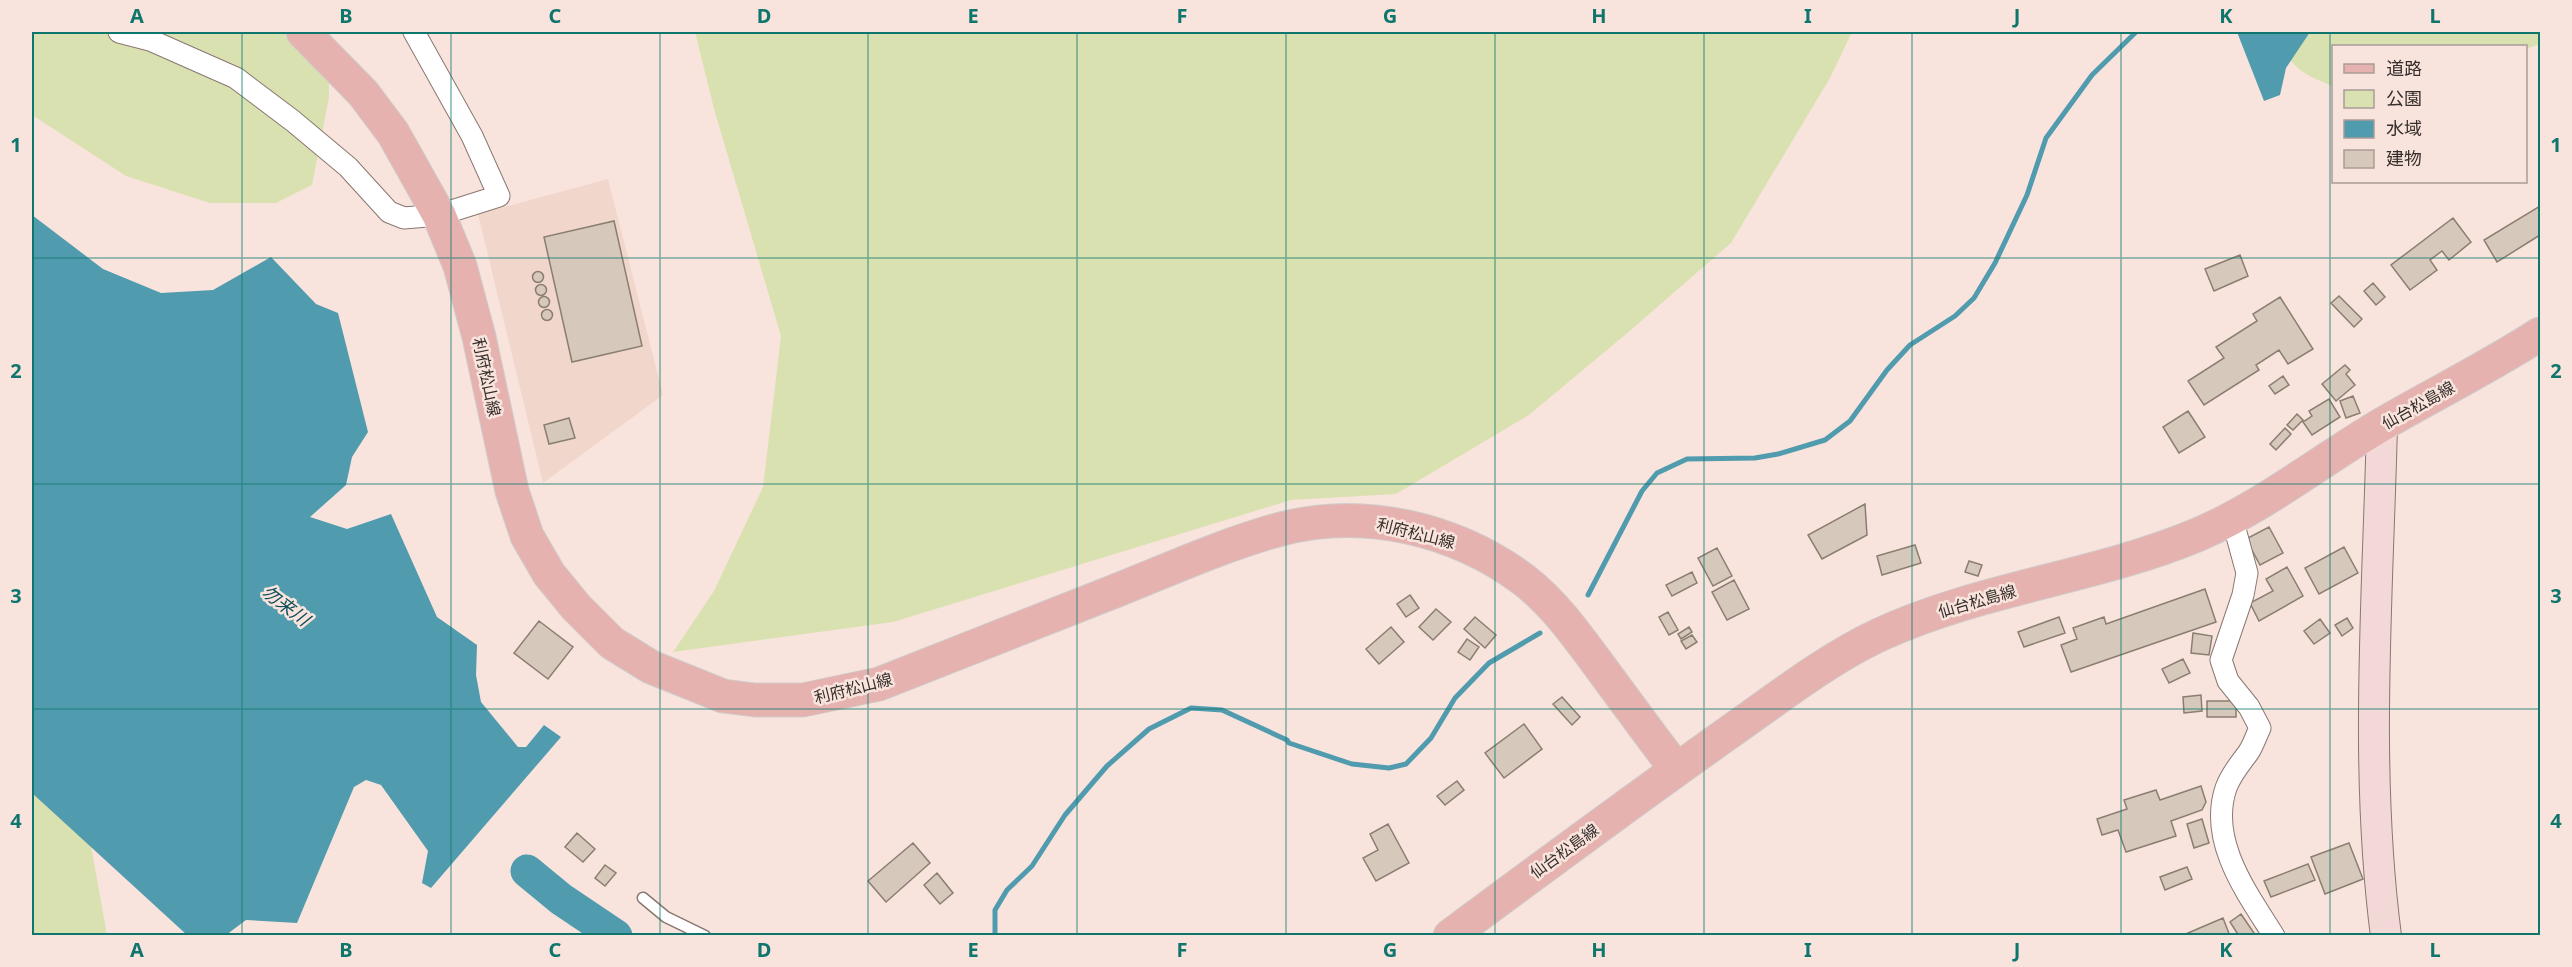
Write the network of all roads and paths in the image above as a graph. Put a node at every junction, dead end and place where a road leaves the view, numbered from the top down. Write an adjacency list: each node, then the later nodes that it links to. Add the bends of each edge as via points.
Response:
1 (119, 32): 4 (street, via 150,40 236,78 348,167 389,212 404,218)
2 (303, 32): 4 (main road, 利府松山線, via 363,93 393,133)
3 (414, 32): 4 (street, via 472,136 499,196)
4 (439, 215): 8 (main road, 利府松山線, via 463,276 512,491 527,536 549,574 576,607 612,643 651,667 723,696 783,701 822,698 879,684 1282,529 1324,522 1371,521 1455,540 1524,580 1573,630)
5 (2541, 334): 6 (main road, 仙台松島線)
6 (2382, 424): 7 (main road, 仙台松島線); 13 (street, via 2374,747 2379,881)
7 (2232, 518): 8 (main road, 仙台松島線, via 2197,535 2119,562 1929,615 1878,636 1821,668); 12 (street, via 2247,573 2221,660 2228,681 2260,728 2226,788 2220,817 2229,855 2243,886)
8 (1676, 769): 11 (main road, 仙台松島線)
9 (643, 898): 10 (lane, via 666,917)
10 (705, 936)
11 (1450, 936)
12 (2274, 936)
13 (2386, 936)

